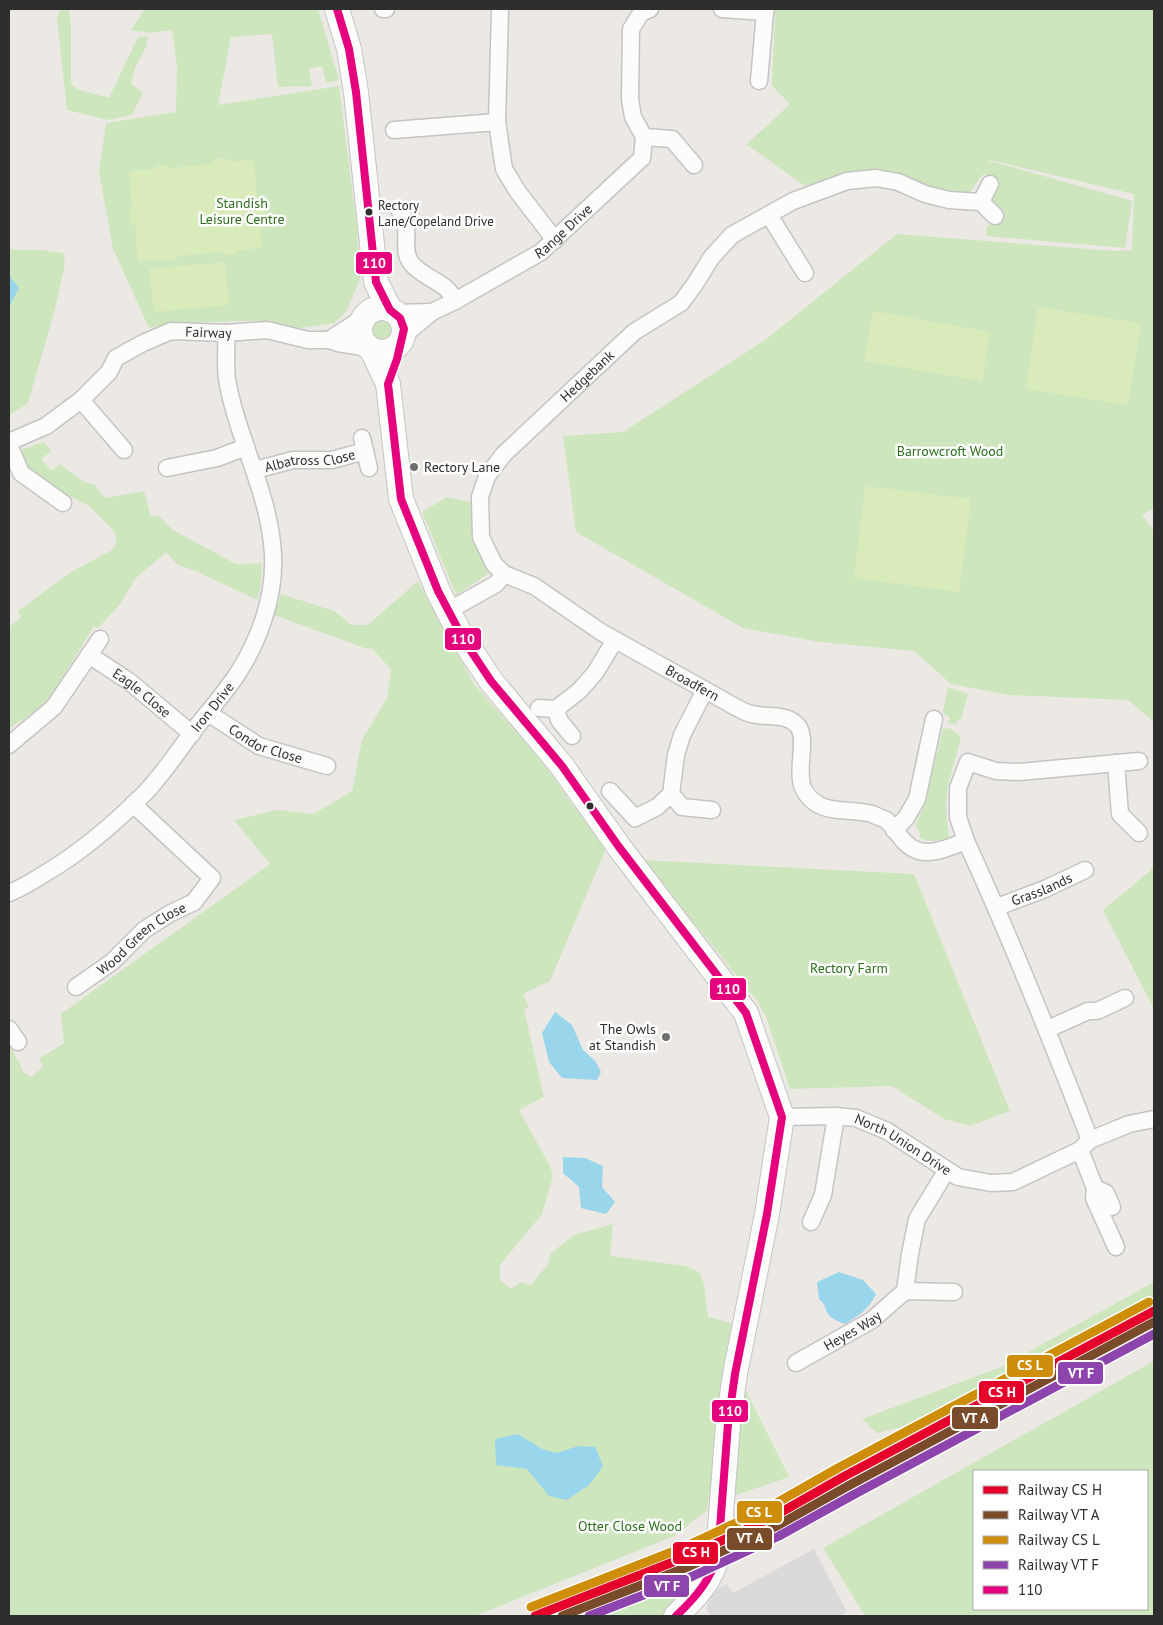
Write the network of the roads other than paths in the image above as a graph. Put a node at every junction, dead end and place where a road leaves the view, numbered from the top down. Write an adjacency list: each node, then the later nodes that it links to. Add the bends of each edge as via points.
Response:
1 (337, 9): 18 (main road, via 349,49 356,92)
2 (500, 9): 7 (street)
3 (650, 9): 9 (street, via 641,13 631,29 630,99 633,117)
4 (722, 9): 5 (street)
5 (765, 11): 6 (street)
6 (759, 81)
7 (497, 122): 8 (street); 16 (street, via 504,168)
8 (394, 130)
9 (644, 137): 10 (street, via 672,139); 16 (street, Range Drive, via 642,158)
10 (694, 165)
11 (990, 184): 12 (street)
12 (981, 202): 14 (street, Hedgebank, via 949,200 898,182 876,178 847,181 793,201); 15 (street)
13 (399, 210): 19 (street, via 405,220 406,252 410,261 419,272 447,288)
14 (769, 215): 17 (street); 36 (street, Hedgebank, via 732,235 710,258 681,303 634,332 504,454 487,476 480,497 482,537 494,564)
15 (995, 216)
16 (555, 240): 19 (street, Range Drive, via 527,261)
17 (805, 273)
18 (376, 282): 20 (main road); 22 (main road)
19 (455, 301): 21 (street, Range Drive)
20 (393, 311): 21 (street, Range Drive); 22 (main road, via 377,308); 24 (main road, via 403,323)
21 (432, 312): 24 (street, Range Drive)
22 (364, 317): 25 (street); 26 (main road, via 360,331 364,343)
23 (226, 334): 25 (street, Fairway, via 267,330 308,340); 28 (street, Fairway, via 171,331 143,343 116,358 109,372); 30 (street, Iron Drive, via 227,378)
24 (402, 339): 26 (main road, via 384,352); 27 (main road)
25 (330, 340): 26 (street, Fairway)
26 (371, 349): 27 (main road)
27 (388, 384): 37 (main road, via 401,499)
28 (82, 400): 29 (street, Fairway, via 46,426); 31 (street)
29 (9, 443): 35 (street, Fairway, via 21,473)
30 (246, 448): 32 (street, via 217,458); 34 (street, Iron Drive)
31 (124, 450)
32 (167, 468)
33 (369, 468): 34 (street, Albatross Close, via 364,444 332,460 293,460)
34 (255, 470): 44 (street, Iron Drive, via 272,540 272,588 252,646 238,672)
35 (63, 503)
36 (504, 574): 37 (street, via 496,584); 39 (street, Broadfern, via 534,586)
37 (448, 611): 66 (main road, via 491,681 562,766 619,847 746,1013)
38 (100, 639): 40 (street)
39 (615, 640): 41 (street, Broadfern); 43 (street, via 595,673)
40 (89, 655): 46 (street, Eagle Close, via 130,682); 48 (street, via 54,707)
41 (705, 690): 53 (street, via 680,742); 56 (street, Broadfern, via 751,714 786,717 798,725 802,739 800,773 803,788 811,800 826,809 870,814 885,820)
42 (540, 708): 43 (street)
43 (556, 709): 47 (street, via 559,720)
44 (208, 713): 46 (street, Iron Drive); 51 (street, Condor Close, via 260,746)
45 (934, 719): 56 (street, via 917,799)
46 (192, 734): 54 (street, Iron Drive)
47 (572, 736)
48 (9, 745)
49 (1139, 761): 50 (street)
50 (1116, 763): 57 (street, via 1120,814); 58 (street, via 1019,772 996,771 968,762 958,788 958,818)
51 (327, 766)
52 (610, 791): 53 (street, via 634,818 657,807)
53 (670, 794): 55 (street, via 682,807)
54 (133, 804): 60 (street, Iron Drive, via 74,856); 62 (street, Wood Green Close, via 212,878 194,902 144,930 112,962)
55 (712, 810)
56 (894, 830): 58 (street, Broadfern, via 907,845 920,851 939,851)
57 (1139, 832)
58 (966, 841): 61 (street, Grasslands)
59 (1085, 870): 61 (street, Grasslands)
60 (9, 893)
61 (997, 907): 64 (street, Grasslands)
62 (76, 987)
63 (1125, 998): 64 (street)
64 (1048, 1029): 68 (street, Grasslands)
65 (836, 1116): 66 (street, North Union Drive); 69 (street, North Union Drive, via 856,1118 887,1131); 72 (street, North Union Drive, via 823,1195)
66 (782, 1117): 77 (main road, via 767,1214 734,1382 718,1554 709,1578)
67 (1154, 1119): 68 (street, North Union Drive, via 1129,1124)
68 (1085, 1145): 69 (street, North Union Drive, via 1013,1182 991,1183 958,1177); 70 (street)
69 (947, 1170): 74 (street, via 917,1219)
70 (1095, 1188): 71 (street, via 1106,1193); 73 (street, via 1094,1198)
71 (1112, 1207)
72 (811, 1222)
73 (1116, 1247)
74 (905, 1291): 75 (street); 76 (street, Heyes Way, via 872,1320)
75 (954, 1292)
76 (796, 1363)
77 (676, 1616)

